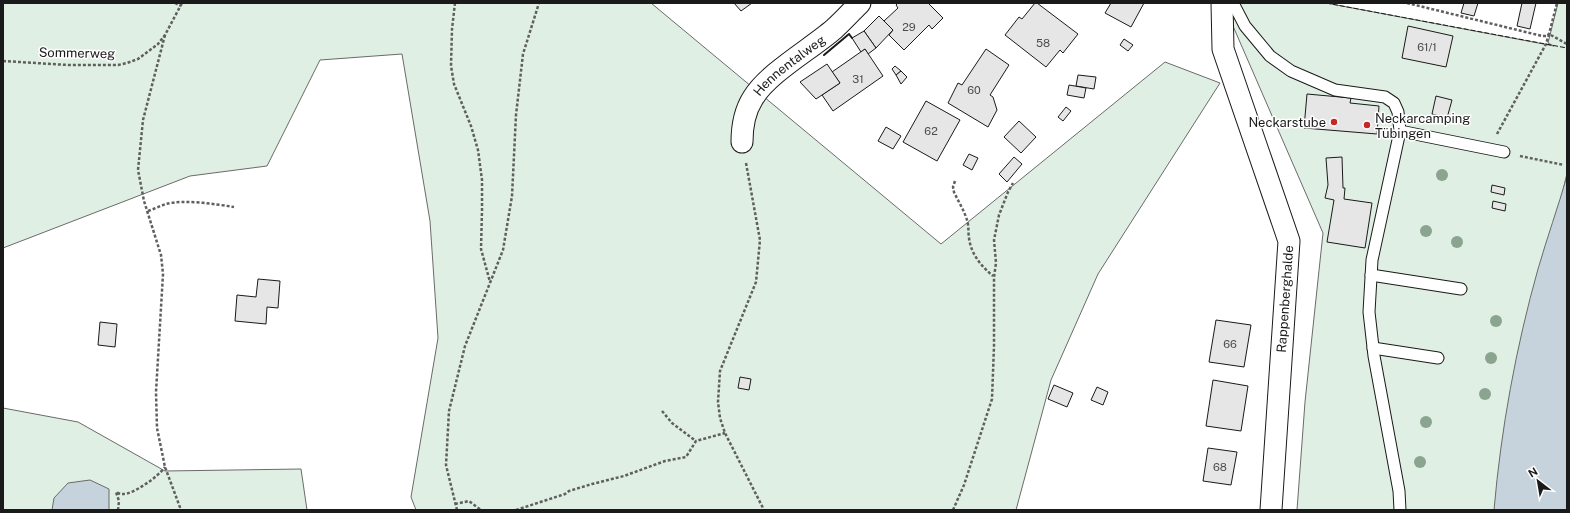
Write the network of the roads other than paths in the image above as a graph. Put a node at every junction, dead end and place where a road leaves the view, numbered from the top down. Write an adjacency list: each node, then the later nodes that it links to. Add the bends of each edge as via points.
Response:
1 (860, 3): 5 (street, Hennentalweg, via 834,29 763,86 745,114)
2 (1222, 3): 11 (street, Rappenberghalde, via 1223,49 1289,241)
3 (1233, 3): 4 (lane, via 1245,26 1270,56 1291,71 1335,90 1385,97 1394,103 1398,112)
4 (1400, 131): 6 (lane); 7 (lane)
5 (742, 142)
6 (1504, 152)
7 (1371, 275): 8 (lane); 9 (lane, via 1369,312)
8 (1462, 289)
9 (1373, 348): 10 (lane); 12 (lane, via 1399,491)
10 (1438, 358)
11 (1271, 510)
12 (1400, 510)

